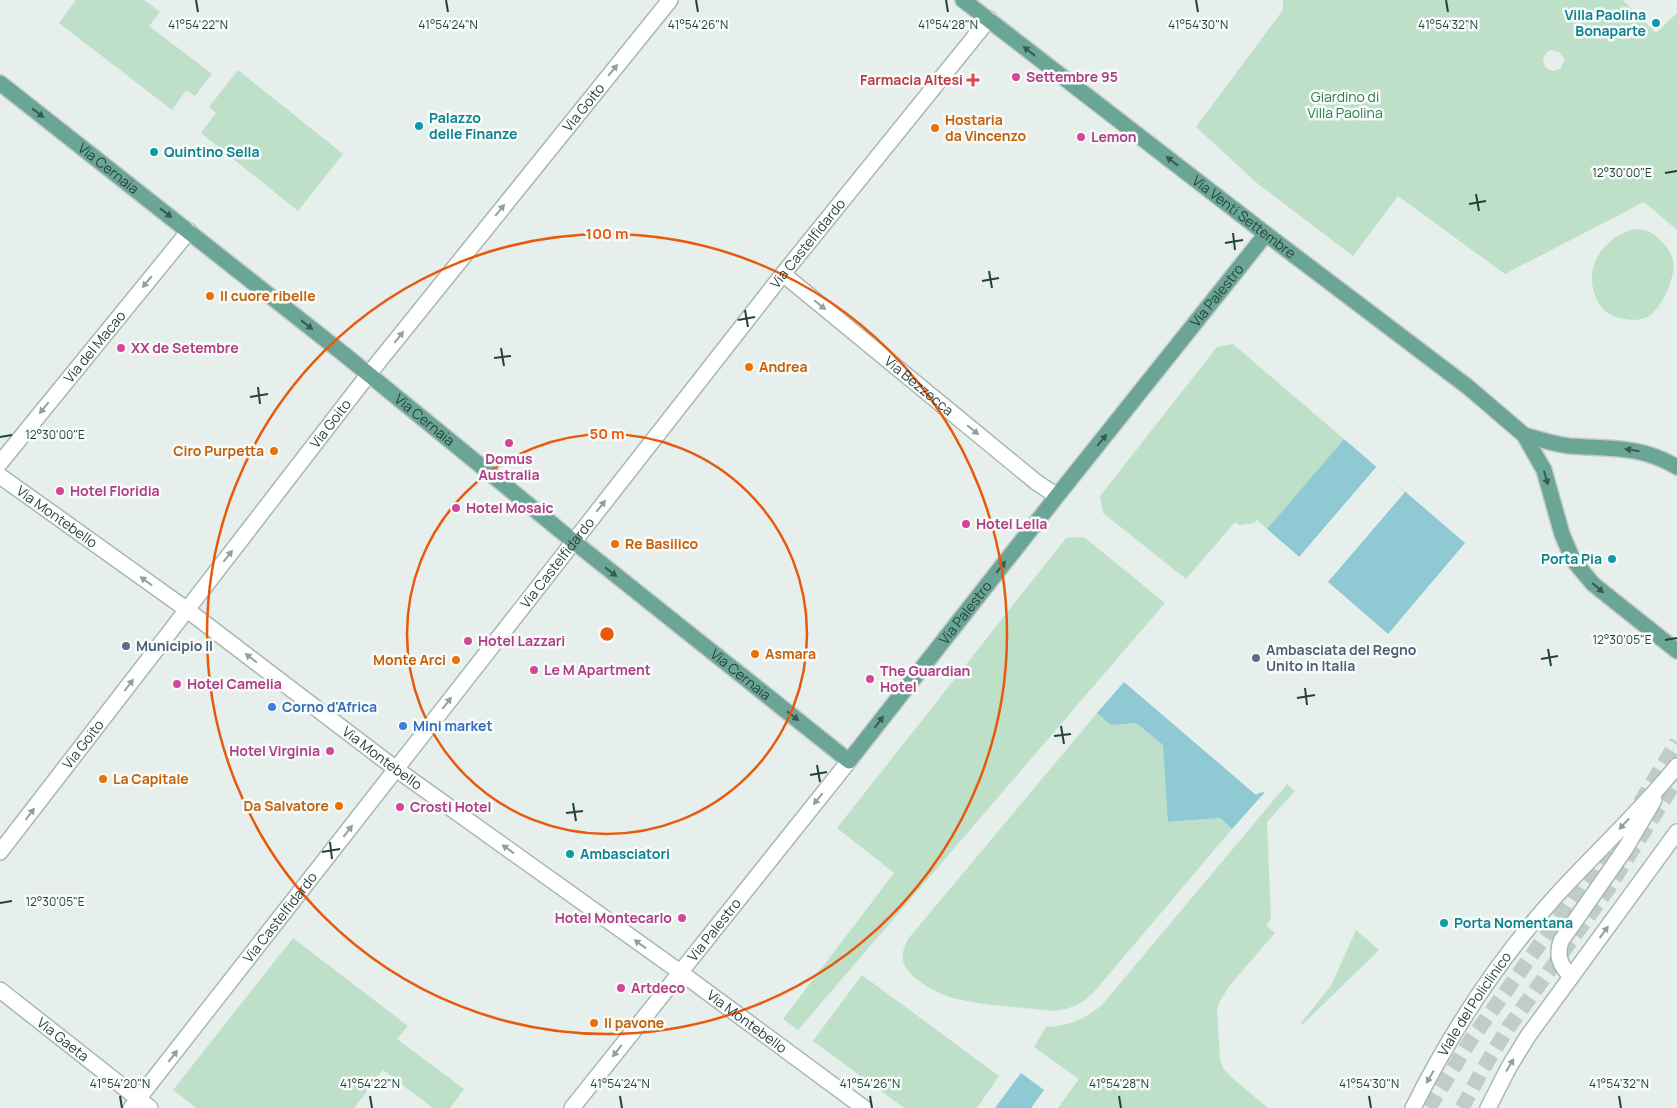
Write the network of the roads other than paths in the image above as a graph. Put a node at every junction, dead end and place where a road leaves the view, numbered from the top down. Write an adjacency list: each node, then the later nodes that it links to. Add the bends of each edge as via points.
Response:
1 (670, 0): 8 (street, Via Goito, one-way to 1)
2 (963, 0): 3 (main road, Via Venti Settembre)
3 (989, 19): 6 (main road, Via Venti Settembre, one-way to 3); 7 (street, Via Castelfidardo)
4 (0, 83): 5 (main road, Via Cernaia, one-way to 5)
5 (189, 231): 8 (main road, Via Cernaia, one-way to 8); 10 (street, Via del Macao, one-way to 10)
6 (1266, 234): 9 (main road, Via Venti Settembre, via 1468,387); 13 (main road, Via Palestro, one-way to 6)
7 (782, 274): 13 (street, Via Bezzecca, one-way to 13); 14 (street, Via Castelfidardo, one-way to 7)
8 (368, 375): 14 (main road, Via Cernaia); 15 (street, Via Goito, one-way to 8)
9 (1524, 435): 11 (main road, Via Venti Settembre, one-way to 9, via 1642,452 1568,446); 16 (main road, Via Venti Settembre, one-way to 16, via 1544,470 1562,534 1574,560 1593,584)
10 (0, 463)
11 (1677, 467)
12 (0, 476): 15 (street, Via Montebello, one-way to 12)
13 (1057, 496): 17 (main road, Via Palestro, one-way to 13)
14 (573, 541): 17 (main road, Via Cernaia, one-way to 17); 18 (street, Via Castelfidardo, one-way to 14)
15 (186, 609): 18 (street, Via Montebello, one-way to 15); 21 (street, Via Goito, one-way to 15)
16 (1677, 651)
17 (849, 761): 22 (street, Via Palestro, one-way to 22)
18 (396, 769): 22 (street, Via Montebello, one-way to 18); 25 (street, Via Castelfidardo, one-way to 18)
19 (1673, 771): 23 (street, Viale del Policlinico, via 1636,832 1560,941 1560,964); 28 (street, Viale del Policlinico, one-way to 28, via 1554,898 1502,961 1456,1031)
20 (1677, 832): 23 (street, one-way to 20)
21 (0, 852)
22 (680, 972): 26 (street, Via Palestro, one-way to 26); 27 (street, Via Montebello)
23 (1571, 976): 29 (street, one-way to 23, via 1519,1051)
24 (0, 990): 25 (street, Via Gaeta)
25 (140, 1105)
26 (572, 1108)
27 (864, 1108)
28 (1414, 1108)
29 (1488, 1108)

